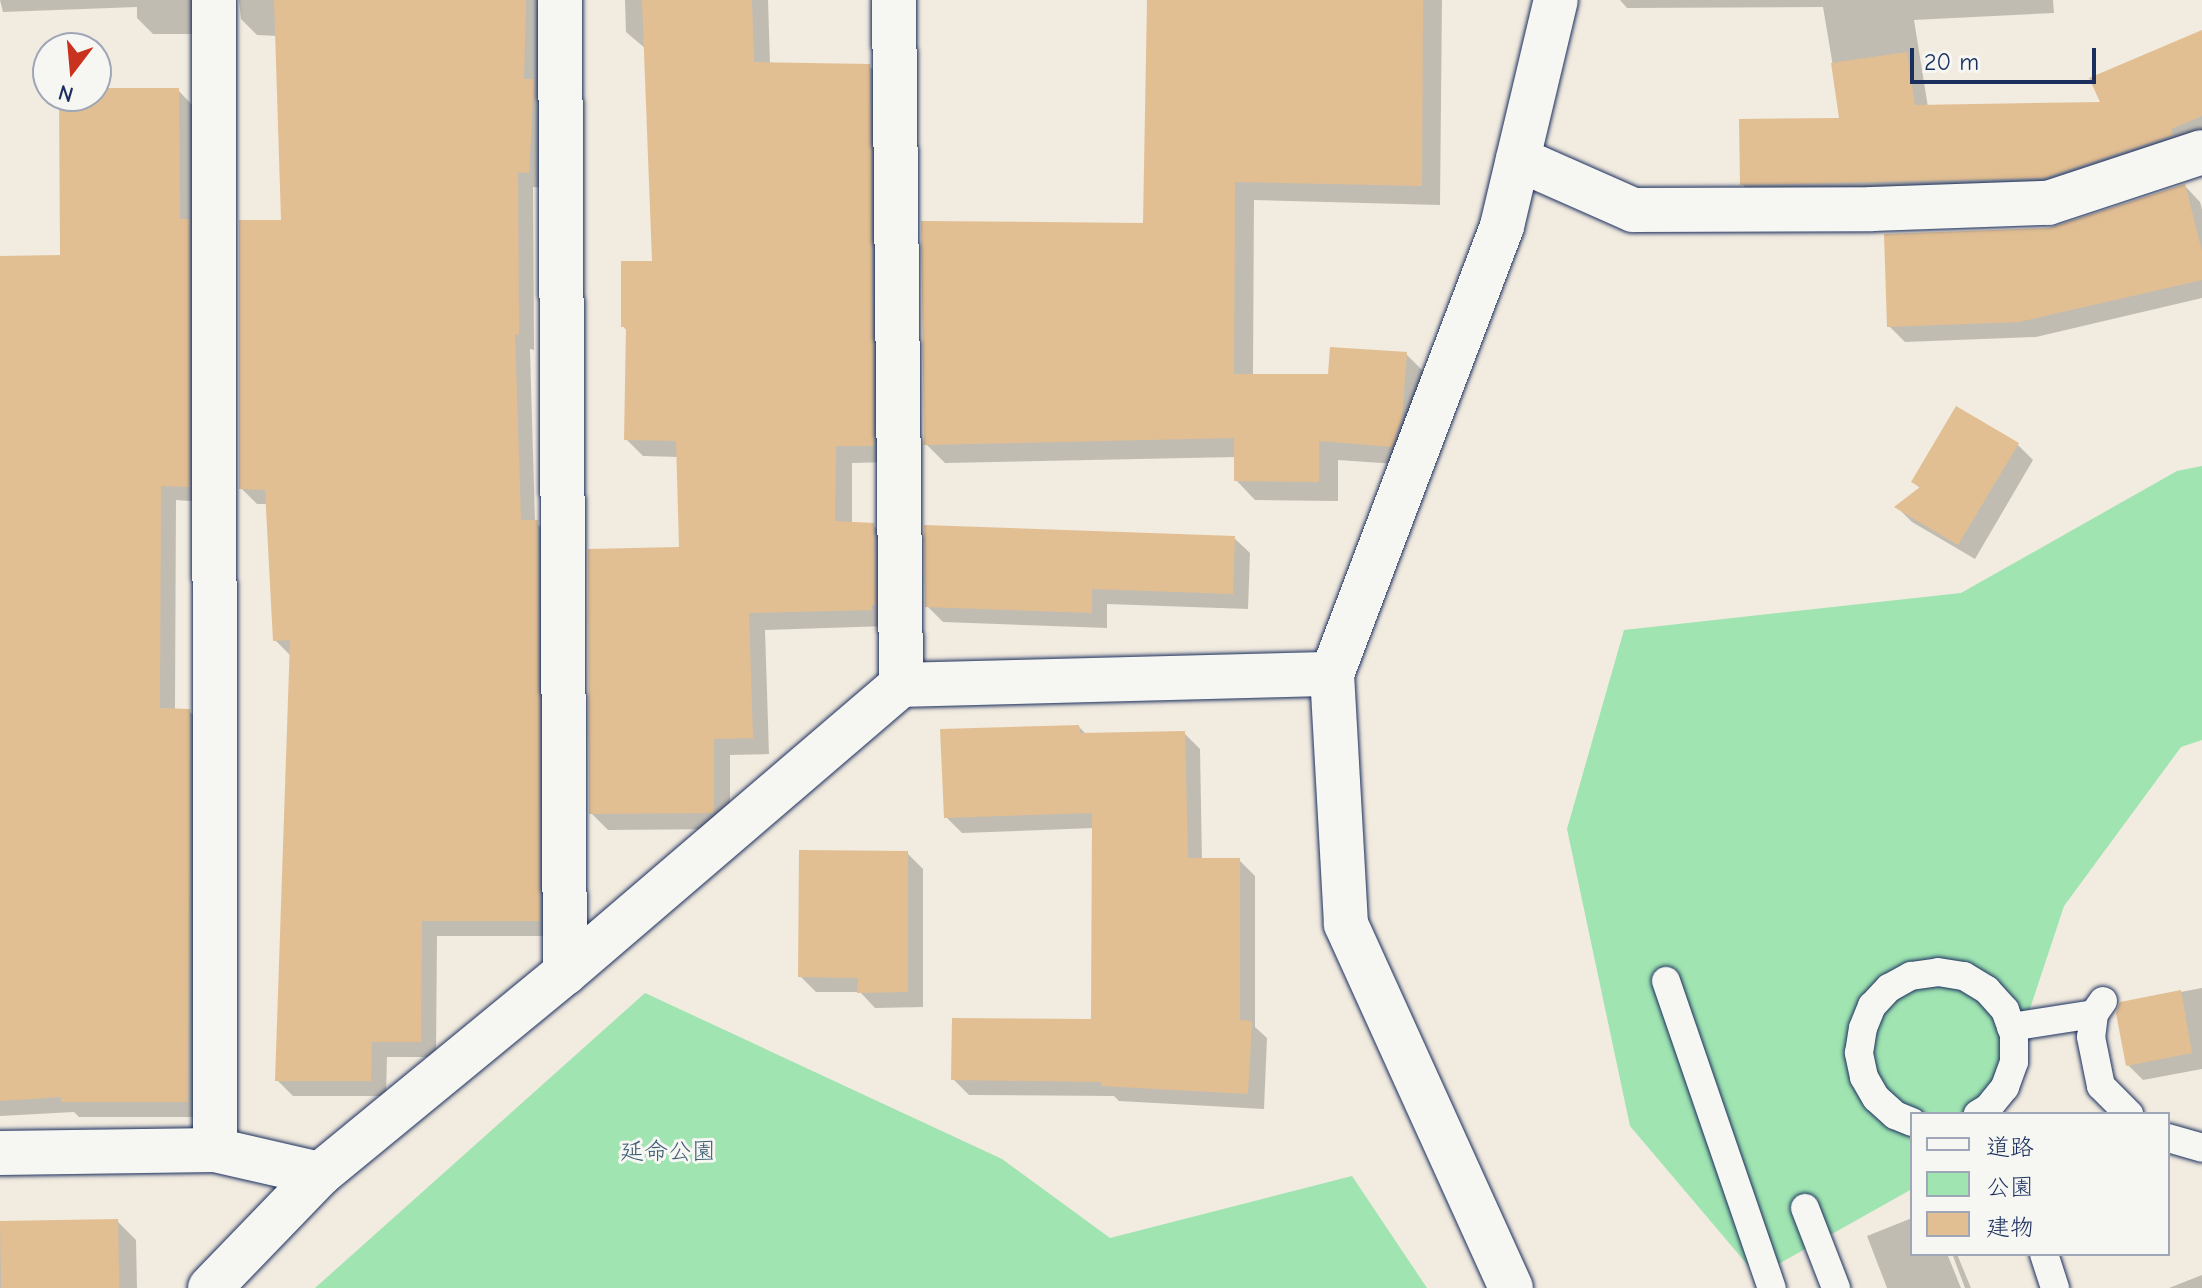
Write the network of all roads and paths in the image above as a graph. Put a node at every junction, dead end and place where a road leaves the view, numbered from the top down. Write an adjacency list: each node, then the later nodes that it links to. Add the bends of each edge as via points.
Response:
1 (214, 0): 17 (street)
2 (560, 0): 9 (street)
3 (894, 0): 8 (street)
4 (1556, 0): 6 (street)
5 (2202, 152): 6 (street, via 2048,203 1872,209 1633,210)
6 (1518, 159): 7 (street, via 1502,226)
7 (1332, 674): 8 (street); 23 (street, via 1346,924)
8 (901, 685): 9 (street)
9 (565, 973): 19 (street)
10 (1666, 981): 24 (lane)
11 (2011, 1027): 12 (lane, via 2014,1062 2005,1087); 13 (lane, via 2098,1008 2091,1037 2101,1086); 14 (lane, via 2005,1010 1987,990 1964,976 1911,976 1889,988 1872,1006 1859,1053 1876,1098)
12 (1981, 1112)
13 (2127, 1112)
14 (1910, 1121)
15 (2170, 1140): 16 (lane)
16 (2202, 1148)
17 (215, 1150): 18 (street); 19 (street)
18 (0, 1153)
19 (320, 1174): 22 (street)
20 (1805, 1208): 25 (lane)
21 (2045, 1256): 26 (lane)
22 (210, 1288)
23 (1511, 1288)
24 (1772, 1288)
25 (1836, 1288)
26 (2055, 1288)

